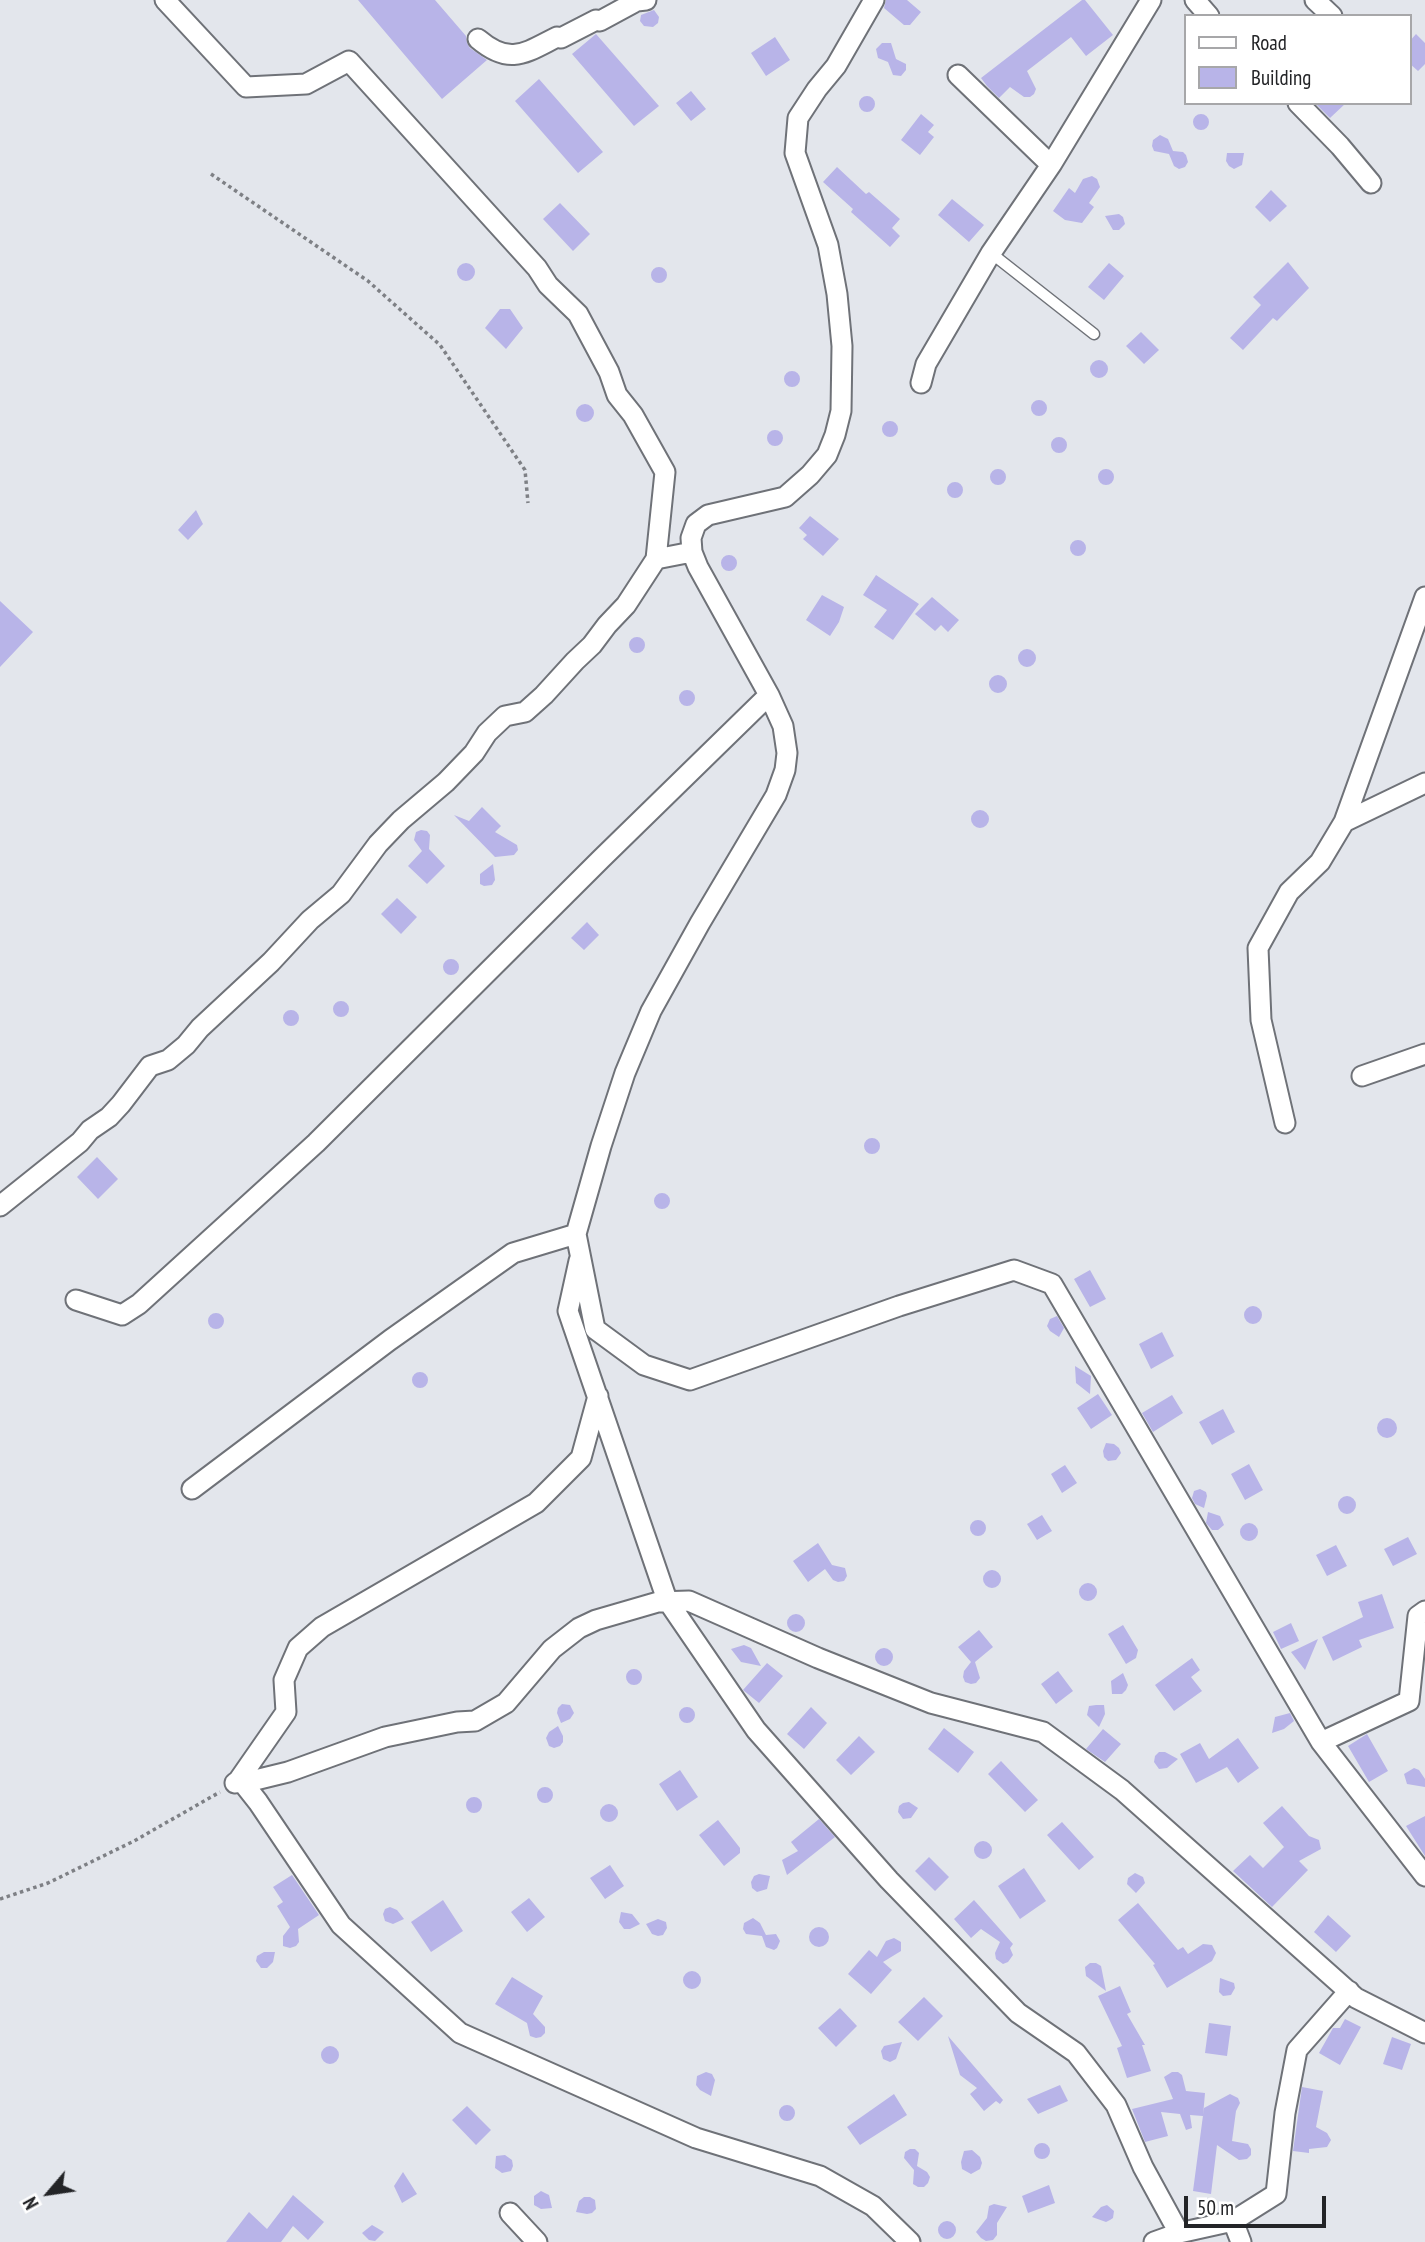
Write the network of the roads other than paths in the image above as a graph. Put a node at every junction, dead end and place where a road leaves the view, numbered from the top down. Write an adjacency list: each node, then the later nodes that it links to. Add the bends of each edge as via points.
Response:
1 (166, 0): 18 (street, via 246,87 306,84 349,61 578,314 617,396 665,472)
2 (646, 0): 9 (street, via 522,55 490,49)
3 (874, 0): 17 (street, via 836,66 798,118 795,153 828,245 837,294 842,346 841,411 835,435 827,456 785,497 708,515 696,524)
4 (1151, 0): 12 (street)
5 (1195, 0): 7 (street)
6 (1315, 0): 8 (street)
7 (1207, 14)
8 (1330, 14)
9 (478, 39)
10 (958, 75): 12 (street)
11 (1300, 105): 13 (street)
12 (1051, 165): 14 (street)
13 (1371, 183)
14 (991, 253): 15 (lane); 16 (street, via 926,364)
15 (1094, 334)
16 (921, 383)
17 (692, 552): 18 (street); 20 (street)
18 (656, 559): 26 (street, via 626,605 544,695 525,712 505,716 446,782 378,844 341,894 186,1045 168,1060 150,1066 109,1117)
19 (1425, 597): 22 (street)
20 (769, 695): 27 (street, via 783,726 785,770 776,795 651,1011 625,1073); 29 (street, via 316,1143 139,1304 122,1315)
21 (1425, 783): 22 (street)
22 (1345, 822): 25 (street, via 1321,862 1289,892 1258,948 1261,1020)
23 (1425, 1054): 24 (street)
24 (1362, 1076)
25 (1285, 1123)
26 (0, 1206)
27 (576, 1234): 28 (street); 31 (street, via 513,1253)
28 (580, 1255): 30 (street, via 568,1311); 34 (street, via 595,1329 644,1365 690,1380 1014,1270 1052,1284)
29 (76, 1300)
30 (598, 1396): 32 (street); 35 (street, via 581,1458 536,1503 323,1626 298,1648 284,1680 286,1712)
31 (192, 1489)
32 (667, 1600): 35 (street, via 579,1628 552,1649 506,1703 475,1721 385,1737 288,1772); 37 (street, via 689,1601 931,1703 1043,1732 1122,1790); 41 (street, via 756,1730 889,1880 1018,2013 1076,2053 1116,2105)
33 (1425, 1611): 34 (street, via 1418,1616 1409,1701)
34 (1321, 1742): 36 (street)
35 (239, 1782): 43 (street, via 341,1925 460,2033 696,2138 820,2176 873,2206)
36 (1425, 1876)
37 (1349, 1991): 38 (street); 40 (street, via 1297,2050 1276,2194)
38 (1425, 2033)
39 (510, 2213): 42 (street)
40 (1233, 2221): 41 (street); 45 (street)
41 (1179, 2233): 44 (street)
42 (537, 2242)
43 (910, 2242)
44 (1154, 2242)
45 (1241, 2242)

